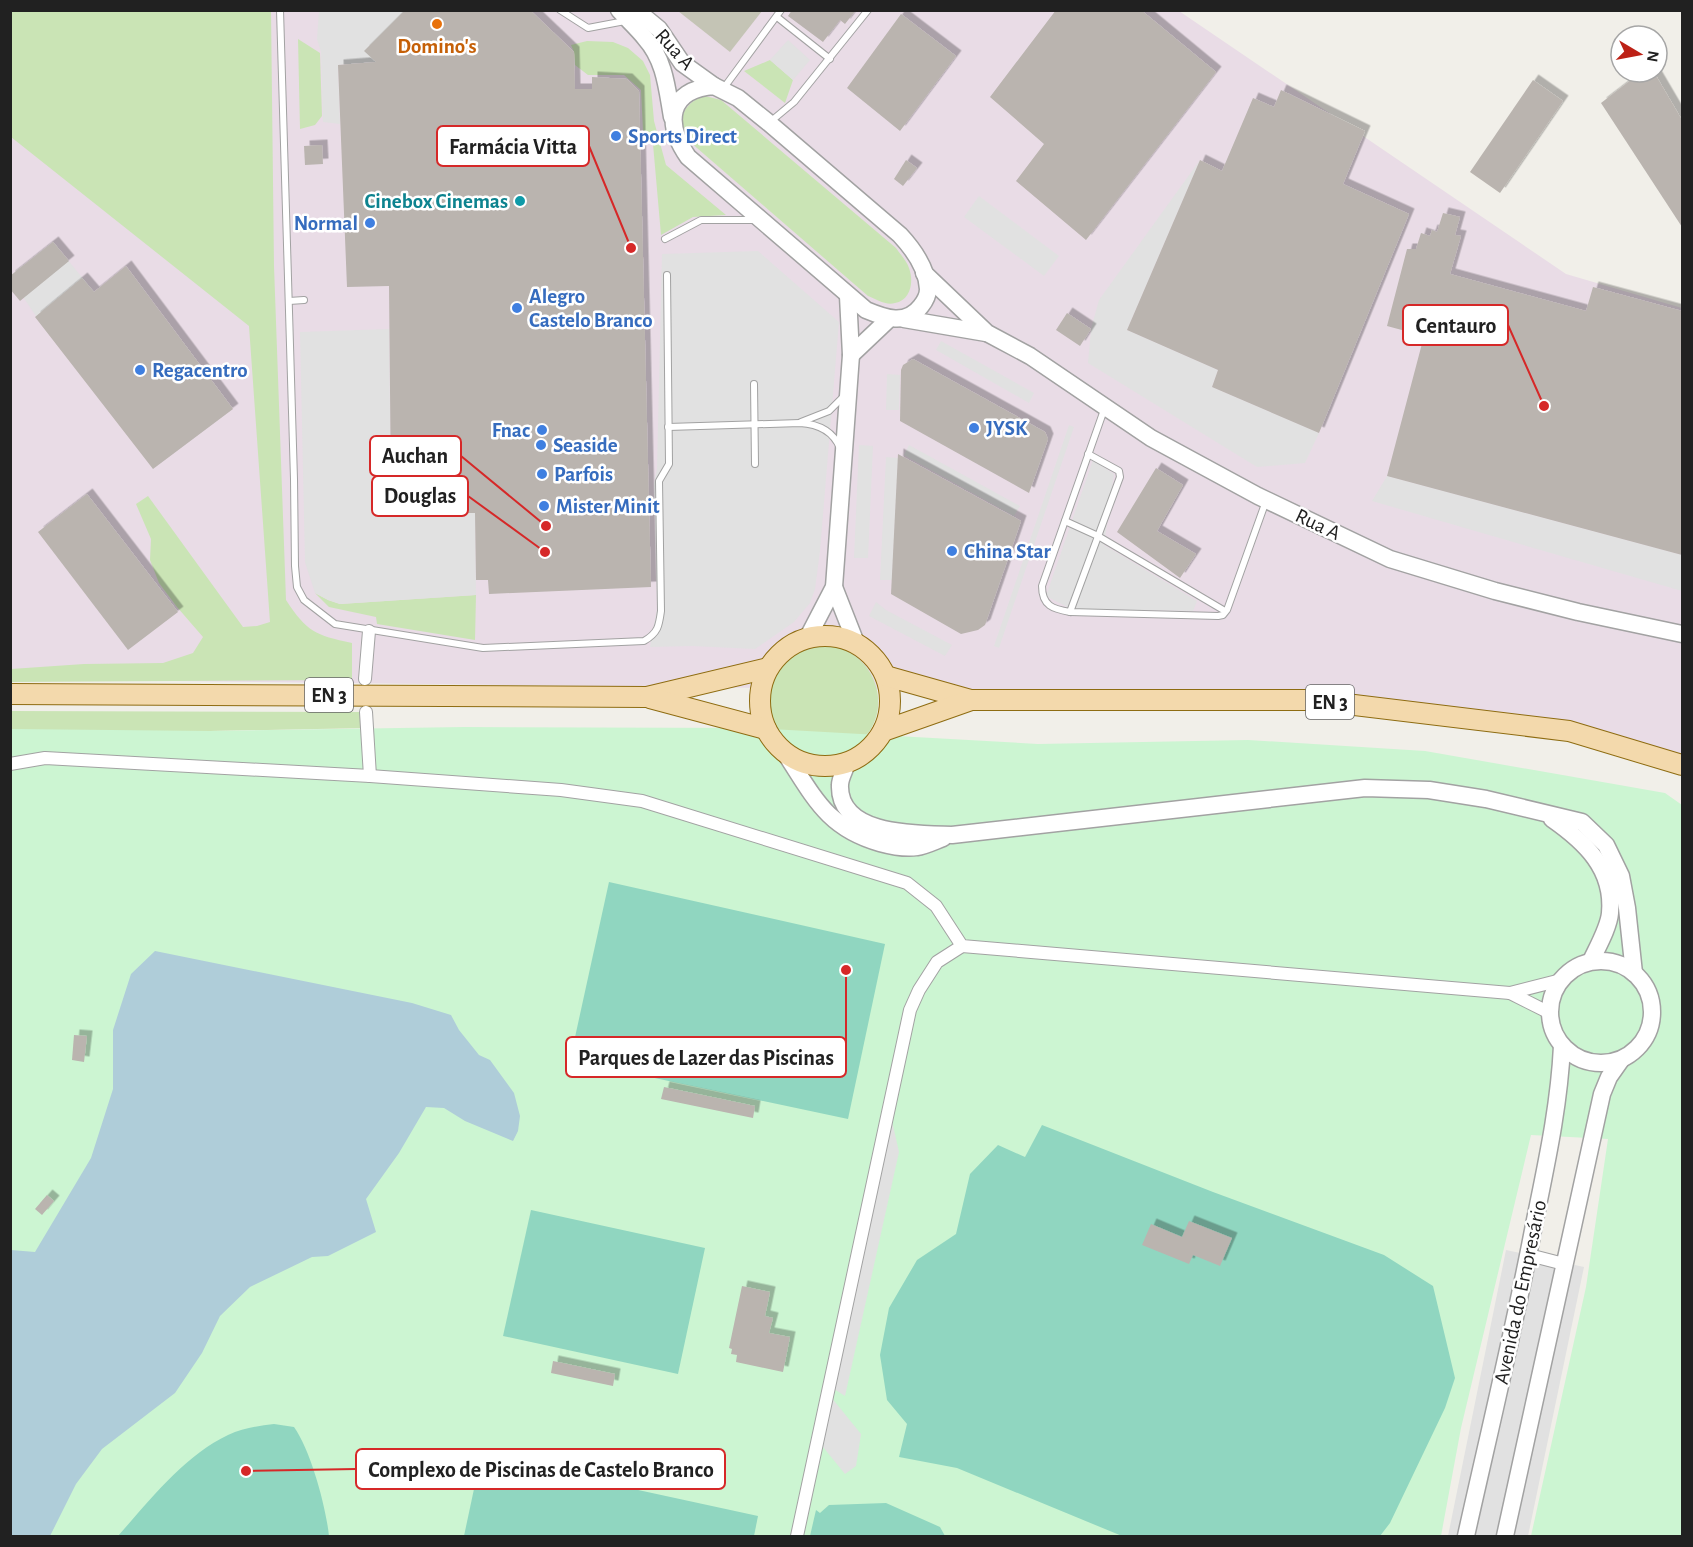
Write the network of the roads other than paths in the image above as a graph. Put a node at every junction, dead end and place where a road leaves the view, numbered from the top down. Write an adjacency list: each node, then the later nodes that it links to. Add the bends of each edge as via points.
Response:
1 (280, 10): 16 (lane)
2 (560, 10): 4 (lane, via 588,28 612,25)
3 (868, 10): 6 (lane)
4 (628, 14): 7 (street, Rua A, via 659,29 682,63); 8 (street, Rua A, via 658,56)
5 (779, 14): 6 (lane); 7 (lane)
6 (830, 59): 9 (lane, via 794,102)
7 (718, 88): 8 (street, via 699,87 688,93); 9 (street, Rua A, via 738,98)
8 (672, 117): 10 (street, Rua A, via 678,143 688,157)
9 (769, 123): 12 (street, Rua A, via 900,235)
10 (760, 220): 11 (lane, via 701,220); 14 (street, Rua A)
11 (665, 239)
12 (924, 273): 17 (street, via 927,297 917,312); 18 (street, Rua A)
13 (667, 275): 25 (lane)
14 (848, 296): 17 (street, Rua A, via 866,310); 19 (street)
15 (304, 300): 16 (lane)
16 (289, 301): 35 (lane, via 297,587 304,600 335,624)
17 (896, 319): 18 (street, Rua A); 19 (street)
18 (987, 333): 22 (street, Rua A, via 1030,356)
19 (851, 355): 21 (street)
20 (754, 384): 24 (lane)
21 (849, 389): 23 (lane, via 829,411); 27 (street)
22 (1105, 406): 26 (lane); 29 (street, Rua A, via 1151,438)
23 (800, 423): 24 (lane); 27 (lane, via 816,424 827,432)
24 (754, 425): 25 (lane); 28 (lane)
25 (668, 427): 35 (lane, via 669,464 659,481 662,611 654,635 644,641 483,648)
26 (1088, 454): 30 (lane); 31 (lane, via 1119,471 1120,477)
27 (844, 457): 32 (street)
28 (755, 464)
29 (1267, 500): 33 (lane); 36 (street, Rua A, via 1390,559 1578,612)
30 (1065, 521): 31 (lane); 34 (lane, via 1042,595 1052,607)
31 (1098, 536): 33 (lane); 34 (lane)
32 (834, 587): 37 (street); 38 (street)
33 (1225, 611): 34 (lane, via 1218,616)
34 (1070, 612)
35 (369, 631): 41 (street)
36 (1683, 633)
37 (808, 637): 38 (main road, via 841,637); 39 (main road, via 778,654)
38 (856, 643): 40 (main road, via 874,657)
39 (768, 668): 43 (main road, EN 3); 46 (main road, via 759,698)
40 (886, 676): 44 (main road, EN 3); 47 (main road, EN 3, via 889,714)
41 (365, 679)
42 (10, 694): 43 (main road, EN 3)
43 (647, 697): 46 (main road, EN 3)
44 (971, 700): 47 (main road, EN 3); 51 (main road, EN 3, via 1313,700 1569,731)
45 (366, 712): 52 (street)
46 (766, 729): 48 (main road)
47 (883, 731): 49 (main road, EN 3, via 861,756)
48 (786, 753): 49 (main road, via 815,765); 54 (street, via 817,802 834,821 861,838 889,846 916,847)
49 (847, 763): 54 (street, via 840,785 844,804 854,817 871,826 902,833)
50 (10, 764): 52 (street, via 45,758)
51 (1683, 765)
52 (370, 776): 55 (street, via 561,790 642,801 908,883 936,906)
53 (1541, 812): 54 (street, via 1429,790 1365,788); 56 (street, via 1574,835 1597,859 1609,887 1610,915); 57 (street, via 1582,822 1606,845 1621,876)
54 (952, 835)
55 (962, 946): 59 (street); 65 (street, via 937,962 910,1010)
56 (1591, 962): 57 (street, via 1609,961); 58 (street, via 1574,968)
57 (1634, 973): 62 (street, via 1648,992 1653,1007 1652,1024 1646,1039)
58 (1561, 980): 59 (street); 60 (street, via 1552,995)
59 (1510, 993): 60 (street)
60 (1550, 1013): 61 (street)
61 (1562, 1046): 62 (street, via 1589,1063); 63 (street, Avenida do Empresário, via 1557,1109)
62 (1621, 1060): 64 (street, Avenida do Empresário, via 1608,1077 1602,1094)
63 (1528, 1255): 64 (street); 66 (street, Avenida do Empresário)
64 (1564, 1264): 67 (street, Avenida do Empresário)
65 (797, 1536)
66 (1466, 1536)
67 (1505, 1536)

